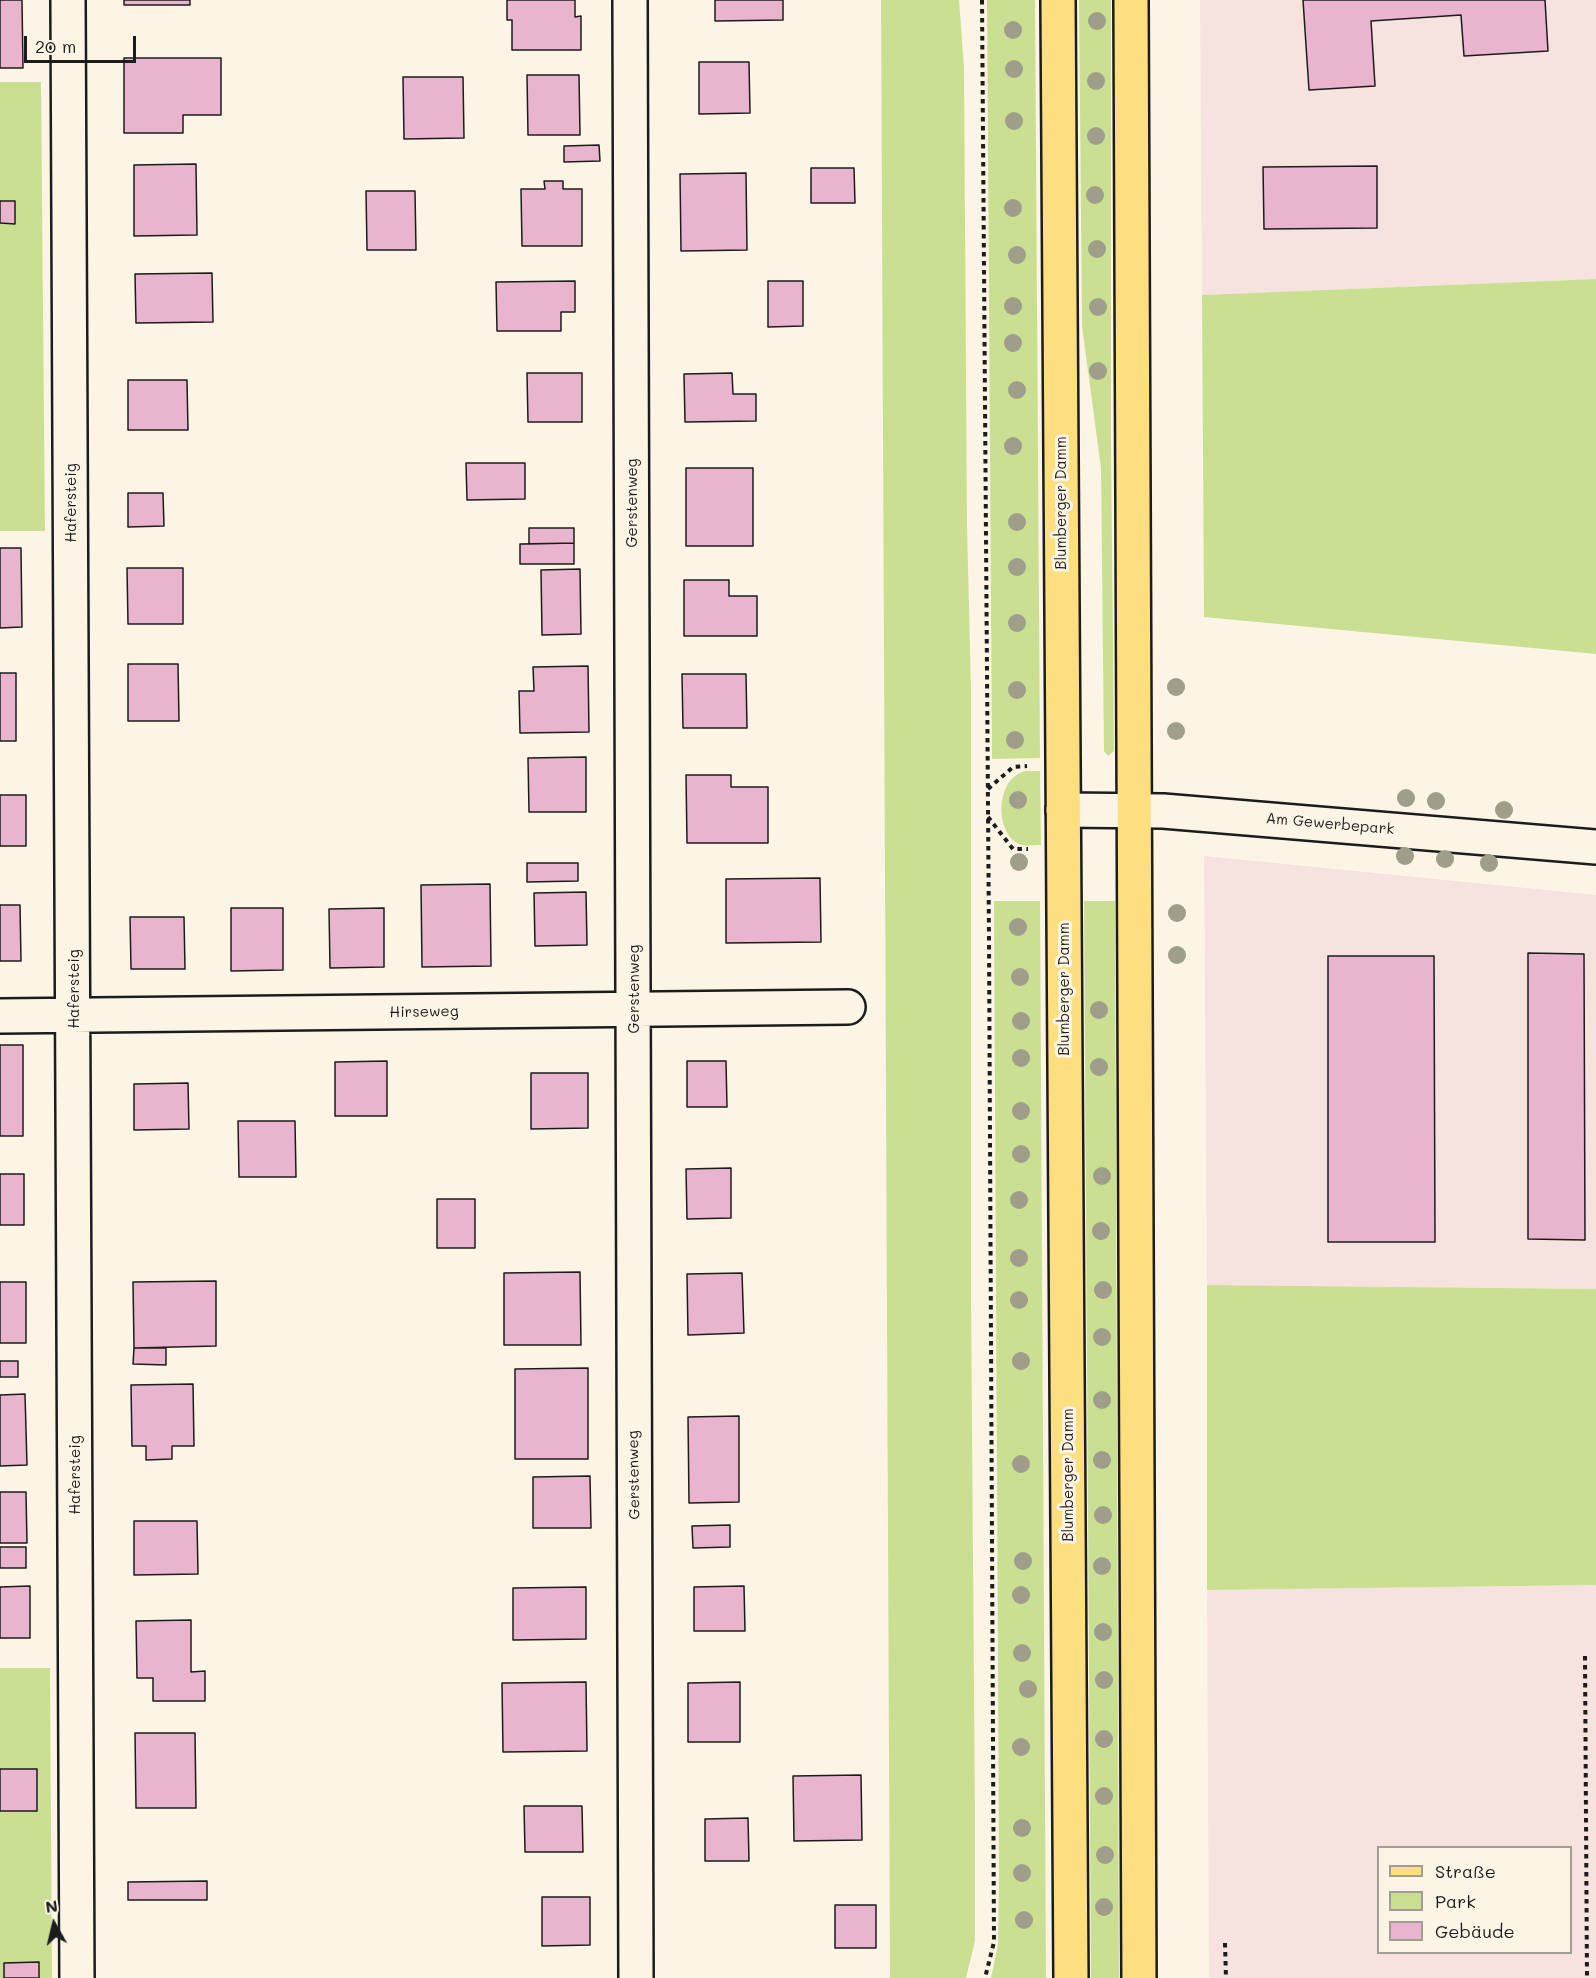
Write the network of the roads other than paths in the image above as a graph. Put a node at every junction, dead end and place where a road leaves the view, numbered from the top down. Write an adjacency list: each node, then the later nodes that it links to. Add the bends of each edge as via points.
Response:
1 (68, 0): 11 (street, Hafersteig)
2 (630, 0): 9 (street, Gerstenweg)
3 (1058, 0): 5 (main road, Blumberger Damm)
4 (1131, 0): 6 (main road)
5 (1063, 810): 6 (street, Am Gewerbepark); 14 (main road, Blumberger Damm)
6 (1135, 810): 7 (street, Am Gewerbepark); 15 (main road)
7 (1596, 847)
8 (848, 1007): 9 (street, Hirseweg)
9 (634, 1011): 11 (street, Hirseweg); 13 (street, Gerstenweg)
10 (0, 1016): 11 (street, Hirseweg)
11 (74, 1016): 12 (street, Hafersteig)
12 (77, 1978)
13 (636, 1978)
14 (1071, 1978)
15 (1139, 1978)

